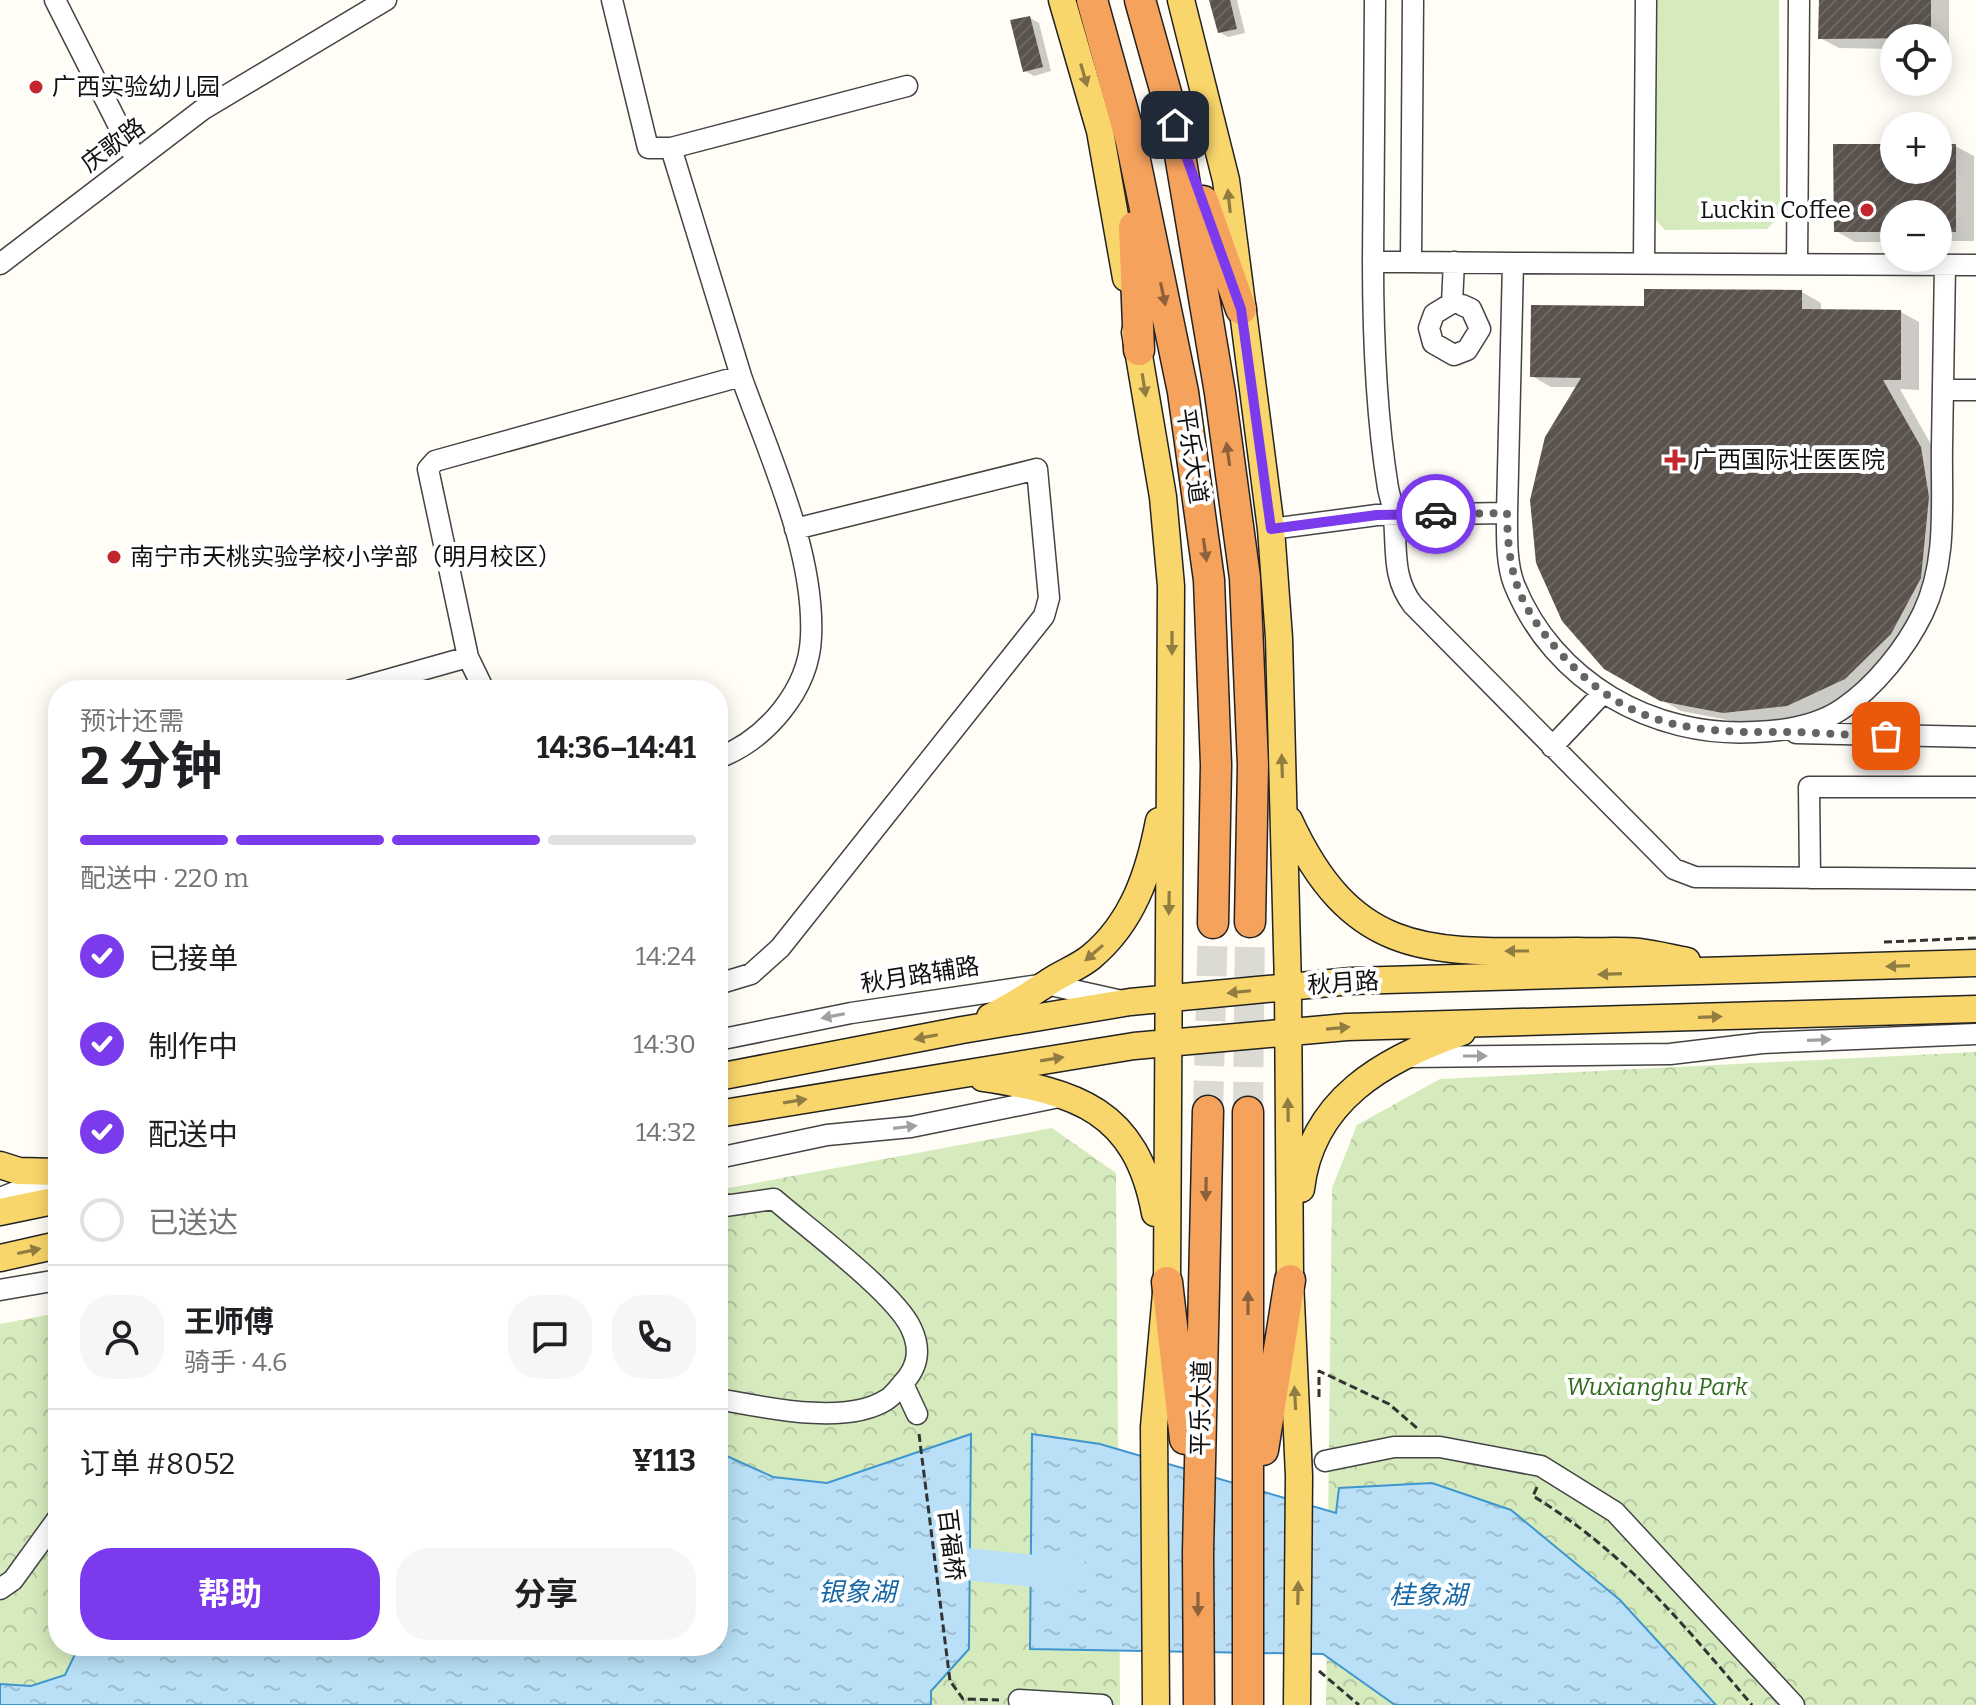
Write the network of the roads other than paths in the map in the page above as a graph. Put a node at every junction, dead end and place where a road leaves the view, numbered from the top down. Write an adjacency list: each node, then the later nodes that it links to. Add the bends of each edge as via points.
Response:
1 (55, 0): 16 (street)
2 (386, 0): 16 (street, 庆歌路, via 202,110)
3 (612, 0): 15 (street, via 648,148)
4 (1062, 0): 30 (main road, one-way to 30, via 1100,131)
5 (1092, 0): 14 (highway, 平乐大道)
6 (1140, 0): 13 (highway, 平乐大道)
7 (1181, 0): 29 (main road, one-way to 7, via 1226,180)
8 (1375, 0): 17 (street)
9 (1413, 0): 18 (street)
10 (1646, 0): 21 (street)
11 (1799, 0): 23 (street)
12 (907, 86): 15 (street)
13 (1175, 125): 29 (highway); 51 (highway, 平乐大道, one-way to 13, via 1253,765 1245,578)
14 (1131, 141): 30 (highway); 52 (highway, 平乐大道, one-way to 52, via 1183,392 1209,580 1216,765)
15 (671, 148): 31 (street)
16 (136, 160): 22 (street, 庆歌路)
17 (1373, 262): 18 (street); 35 (street, via 1373,328)
18 (1411, 262): 19 (street)
19 (1454, 262): 20 (street); 28 (street, via 1452,303 1434,314 1429,328 1433,343 1454,355 1467,350 1480,329 1471,309)
20 (1513, 263): 21 (street); 34 (street)
21 (1644, 263): 23 (street)
22 (0, 264)
23 (1797, 264): 24 (street)
24 (1880, 265)
25 (1952, 265): 26 (street)
26 (1976, 265)
27 (1945, 272): 32 (street)
28 (1462, 305)
29 (1241, 309): 37 (main road)
30 (1139, 350): 46 (main road, one-way to 46, via 1163,497 1171,586)
31 (741, 376): 36 (street); 38 (street, via 435,461 428,478)
32 (1943, 390): 33 (street); 42 (street, via 1940,555 1922,614 1899,652 1842,709 1818,722)
33 (1976, 390)
34 (1507, 513): 35 (street); 41 (street, via 1513,581 1528,615 1579,674)
35 (1394, 515): 37 (street); 44 (street, via 1401,589)
36 (795, 529): 45 (street, via 811,638 805,667 787,704 759,735); 55 (street, via 1037,469 1049,598 1044,616 780,948 751,974)
37 (1271, 529): 48 (main road, one-way to 37)
38 (468, 657): 39 (street); 40 (street)
39 (386, 680)
40 (479, 680)
41 (1603, 693): 42 (street, via 1669,725 1732,734); 44 (street)
42 (1772, 731): 43 (street)
43 (1976, 737)
44 (1552, 747): 49 (street, via 1674,869 1695,877)
45 (728, 752)
46 (1172, 755): 56 (main road, one-way to 56, via 1150,865 1135,901 1090,958); 58 (main road, one-way to 58)
47 (1976, 787): 49 (street, via 1809,787)
48 (1283, 808): 54 (main road, one-way to 48, via 1638,952 1445,951 1399,939 1368,923 1323,881); 57 (main road)
49 (1810, 878): 50 (street)
50 (1976, 879)
51 (1250, 922)
52 (1213, 923)
53 (1976, 963): 54 (main road, 秋月路, one-way to 54)
54 (1734, 970): 57 (main road, 秋月路, one-way to 57)
55 (728, 981)
56 (1046, 984): 59 (street, 秋月路辅路); 62 (main road, via 1022,1002); 65 (street, 秋月路辅路, one-way to 65, via 851,1013)
57 (1288, 987): 58 (main road, 秋月路, one-way to 58); 63 (main road)
58 (1167, 999): 59 (main road, 秋月路); 66 (main road)
59 (1130, 1002): 62 (main road, 秋月路)
60 (1976, 1009): 61 (main road, 秋月路, one-way to 60)
61 (1488, 1023): 63 (main road, 秋月路, one-way to 61); 67 (main road)
62 (962, 1030): 69 (main road, 秋月路, one-way to 69)
63 (1287, 1033): 66 (main road, 秋月路); 84 (main road, one-way to 63)
64 (1976, 1034): 67 (street, one-way to 64, via 1670,1054 1762,1043)
65 (728, 1038)
66 (1166, 1043): 68 (main road, 秋月路, one-way to 66); 86 (main road)
67 (1397, 1057): 84 (main road, via 1340,1100 1320,1125 1304,1163)
68 (959, 1074): 70 (main road); 72 (main road, 秋月路, one-way to 68)
69 (728, 1075)
70 (1066, 1096): 74 (street, one-way to 70); 86 (main road, via 1116,1127 1148,1174)
71 (1208, 1111): 94 (highway, 平乐大道, one-way to 94)
72 (728, 1112)
73 (1248, 1112): 93 (highway, 平乐大道, one-way to 73)
74 (728, 1156)
75 (0, 1165): 76 (main road)
76 (48, 1173)
77 (48, 1178): 78 (street)
78 (0, 1198)
79 (48, 1202): 81 (main road)
80 (728, 1206): 88 (street, via 774,1199 889,1298 911,1327 917,1352 915,1370)
81 (0, 1212)
82 (48, 1247): 83 (main road, one-way to 82)
83 (0, 1258)
84 (1290, 1280): 93 (highway); 101 (main road, one-way to 84, via 1305,1669)
85 (48, 1282): 87 (street)
86 (1167, 1282): 94 (highway); 98 (main road, via 1154,1427)
87 (0, 1290)
88 (903, 1384): 89 (street, via 887,1400 865,1409 779,1409); 90 (street)
89 (728, 1401)
90 (917, 1414)
91 (1325, 1461): 102 (street, via 1394,1447 1440,1447 1546,1470 1615,1512)
92 (48, 1532): 95 (street, via 13,1580)
93 (1248, 1548): 100 (highway, 平乐大道)
94 (1198, 1552): 99 (highway, 平乐大道, one-way to 99)
95 (0, 1589)
96 (1019, 1700): 97 (street)
97 (1102, 1705)
98 (1156, 1705)
99 (1199, 1705)
100 (1248, 1705)
101 (1297, 1705)
102 (1794, 1705)

